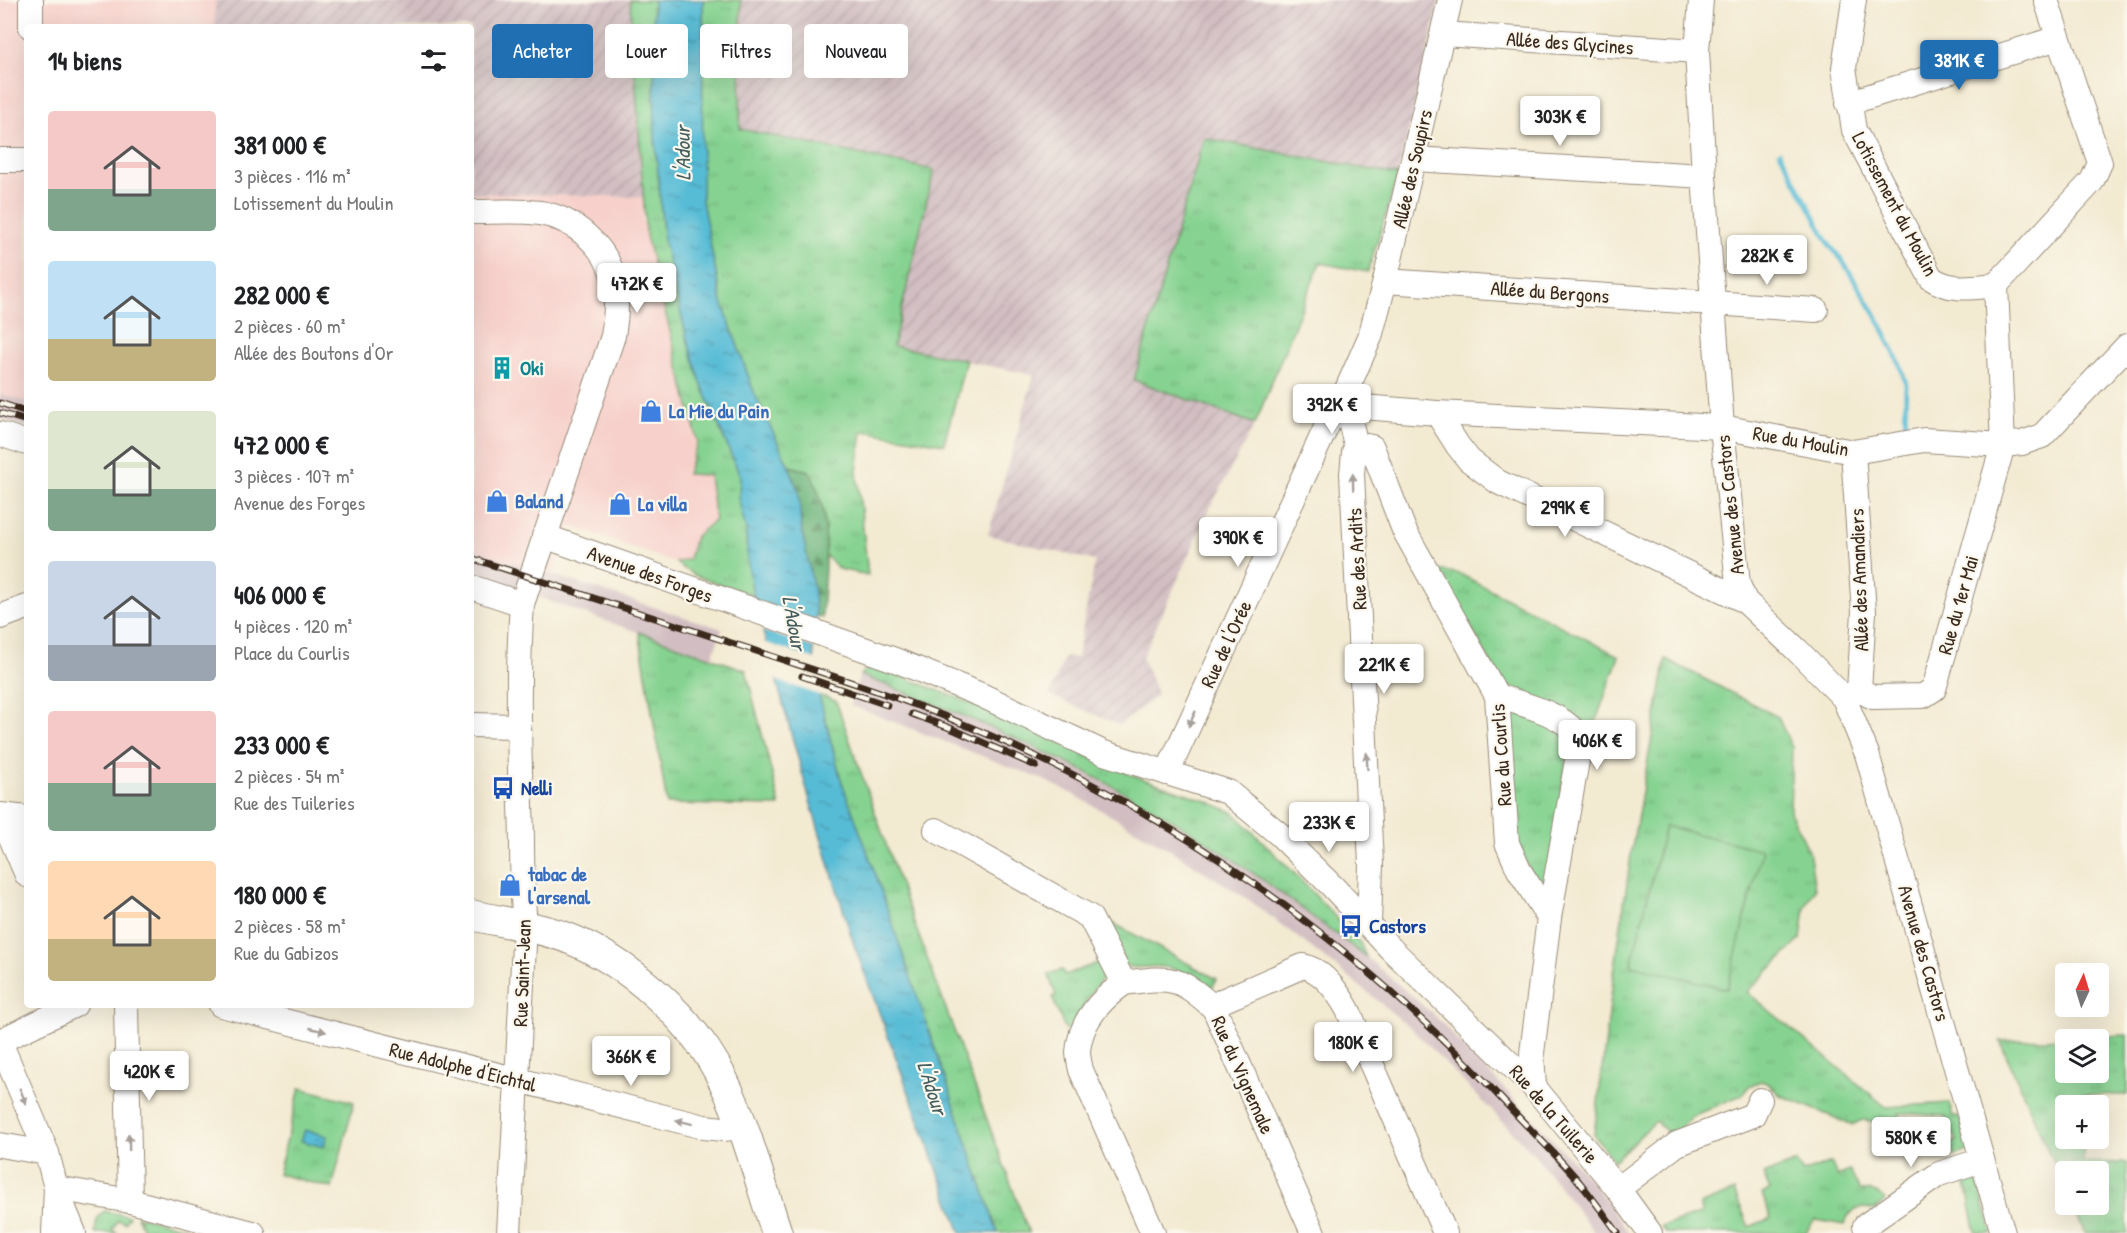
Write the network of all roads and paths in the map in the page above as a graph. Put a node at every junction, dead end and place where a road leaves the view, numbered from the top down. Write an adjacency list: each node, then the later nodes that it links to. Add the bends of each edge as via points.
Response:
1 (31, 0): 6 (street)
2 (1450, 0): 7 (street, Allée des Soupirs)
3 (1701, 0): 9 (street, Avenue des Castors)
4 (1854, 0): 10 (street, Lotissement du Moulin, via 1844,68)
5 (2046, 0): 8 (street)
6 (31, 24)
7 (1443, 34): 9 (street, Allée des Glycines); 11 (street, Allée des Soupirs)
8 (2058, 38): 10 (street); 17 (street, via 2100,164 2092,181)
9 (1697, 51): 14 (street, Avenue des Castors)
10 (1848, 103): 17 (street, Lotissement du Moulin, via 1854,130 1931,278 1952,287)
11 (1413, 159): 14 (street); 16 (street, Allée des Soupirs)
12 (0, 160): 13 (street)
13 (24, 160)
14 (1704, 176): 18 (street, Avenue des Castors)
15 (474, 212): 29 (street, via 540,213 559,218 579,229 595,245 614,278 613,336)
16 (1385, 281): 18 (street, Allée du Bergons); 21 (street, Allée des Soupirs, via 1370,337 1344,396)
17 (1996, 285): 26 (street)
18 (1714, 303): 19 (street, Allée du Bergons); 23 (street, Avenue des Castors)
19 (1816, 310)
20 (2127, 346): 26 (street, Rue du Moulin, via 2042,435)
21 (1355, 406): 22 (street, Rue du Moulin); 27 (street, via 1355,441); 39 (street, Rue de l'Orée, one-way to 39, via 1339,407 1330,419)
22 (1437, 413): 23 (street, Rue du Moulin); 31 (street, via 1469,460 1498,482)
23 (1722, 427): 28 (street, Rue du Moulin); 31 (street, Avenue des Castors, via 1738,584)
24 (0, 434): 25 (street)
25 (24, 442)
26 (2003, 446): 28 (street, Rue du Moulin, via 1924,441); 35 (street, Rue du 1er Mai, via 1934,689 1923,696)
27 (1363, 447): 36 (street, Rue du Courlis, via 1372,447 1404,530); 42 (street, Rue des Ardits, one-way to 27, via 1352,474 1354,452)
28 (1853, 452): 35 (street, Allée des Amandiers, via 1864,612)
29 (544, 536): 32 (street, Rue Saint-Jean); 39 (street, Avenue des Forges, via 895,660 1104,753)
30 (474, 588): 32 (street)
31 (1745, 601): 35 (street, Avenue des Castors)
32 (522, 604): 38 (street, Rue Saint-Jean)
33 (24, 608): 34 (street)
34 (0, 617)
35 (1852, 694): 61 (street, Avenue des Castors)
36 (1497, 696): 46 (street, Rue du Courlis, via 1507,843); 46 (street, via 1562,720 1579,736)
37 (474, 725): 38 (street)
38 (519, 726): 48 (street, Rue Saint-Jean)
39 (1167, 773): 44 (street, Avenue des Forges, via 1228,792)
40 (10, 820): 43 (street)
41 (936, 830): 49 (street, via 1090,916)
42 (1371, 864): 44 (street, via 1353,881); 47 (street, Rue des Ardits)
43 (24, 865)
44 (1333, 887): 47 (street, Rue de la Tuilerie)
45 (474, 916): 48 (main road)
46 (1549, 918): 56 (street, via 1532,1053)
47 (1369, 924): 56 (street, Rue de la Tuilerie)
48 (525, 926): 55 (street, Rue Saint-Jean); 58 (main road, via 565,937 617,964 660,996 710,1057)
49 (1124, 983): 53 (street, Rue du Vignemale, via 1163,978 1178,981); 71 (street, via 1096,1006 1078,1052 1081,1070)
50 (69, 1008): 54 (street)
51 (126, 1008): 64 (street, one-way to 51)
52 (233, 1008): 55 (street, Rue Adolphe d'Eichtal, one-way to 55)
53 (1214, 1008): 72 (street, Rue du Vignemale); 73 (street, via 1303,966 1326,980 1348,1010)
54 (0, 1041): 60 (street, one-way to 60)
55 (518, 1081): 58 (street, Rue Adolphe d'Eichtal, one-way to 55, via 704,1127); 69 (street, Rue Saint-Jean)
56 (1534, 1087): 63 (street, Rue de la Tuilerie)
57 (1760, 1100): 63 (street, via 1753,1115 1677,1144)
58 (742, 1127): 70 (main road)
59 (0, 1145): 60 (street)
60 (47, 1153): 62 (street)
61 (1982, 1160): 65 (street, via 1939,1174); 75 (street, Avenue des Castors)
62 (56, 1188): 64 (street); 66 (street); 67 (street)
63 (1617, 1189): 74 (street, Rue de la Tuilerie)
64 (130, 1201): 68 (street)
65 (1865, 1226)
66 (54, 1233)
67 (74, 1233)
68 (253, 1233)
69 (509, 1233)
70 (777, 1233)
71 (1153, 1233)
72 (1313, 1233)
73 (1445, 1233)
74 (1650, 1233)
75 (2002, 1233)

